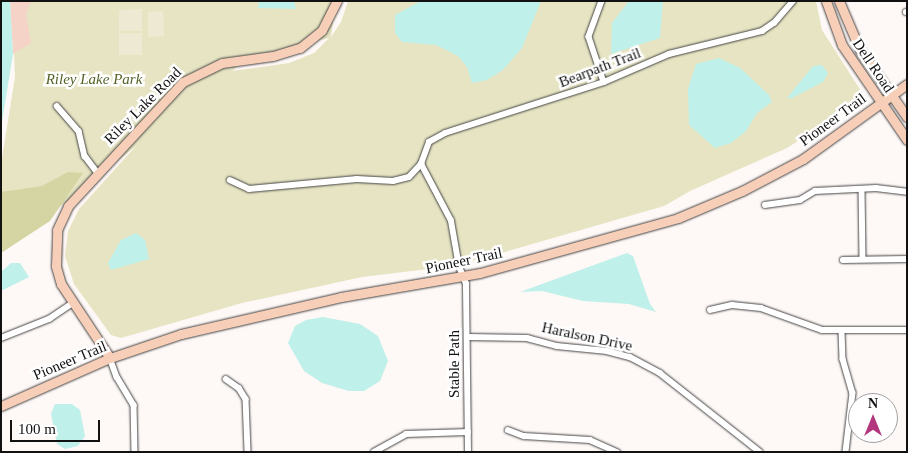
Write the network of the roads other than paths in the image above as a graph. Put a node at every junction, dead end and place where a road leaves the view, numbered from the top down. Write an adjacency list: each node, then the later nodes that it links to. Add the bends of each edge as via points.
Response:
1 (337, 1): 14 (main road, Riley Lake Road, via 322,30 300,48 273,56 222,63 183,82)
2 (602, 1): 6 (street, via 589,37)
3 (793, 1): 6 (street, Bearpath Trail, via 774,24 762,31 690,46)
4 (826, 1): 9 (main road, Dell Road, via 842,45)
5 (839, 1): 8 (main road, Dell Road, via 851,35)
6 (604, 82): 13 (street, Bearpath Trail, via 445,133 429,142)
7 (907, 84): 8 (main road, Pioneer Trail)
8 (891, 95): 9 (main road, Pioneer Trail); 11 (main road, Dell Road)
9 (881, 103): 12 (main road, Dell Road); 22 (main road, Pioneer Trail, via 803,159 710,206 644,228)
10 (57, 106): 14 (street, Riley Lake Road, via 79,131 87,160)
11 (907, 117)
12 (907, 140)
13 (421, 164): 15 (street, Bearpath Trail, via 409,177 393,181 357,179 249,189); 22 (street, via 451,221)
14 (98, 172): 23 (main road, Riley Lake Road, via 68,206 57,230 56,266 61,284)
15 (230, 180)
16 (862, 190): 17 (street, via 876,188); 18 (street, via 815,191 800,200); 19 (street)
17 (907, 192)
18 (765, 205)
19 (863, 259): 20 (street); 21 (street)
20 (907, 259)
21 (843, 260)
22 (463, 277): 27 (street, Stable Path); 29 (main road, Pioneer Trail, via 316,302 181,334)
23 (73, 303): 28 (street, via 49,318); 29 (main road, Riley Lake Road)
24 (710, 310): 26 (street, via 732,305 761,308 813,328)
25 (907, 330): 26 (street)
26 (842, 331): 40 (street, via 843,360 853,393)
27 (468, 337): 33 (street, Stable Path); 34 (street, Haralson Drive, via 527,338 565,348 602,350 630,357 660,373)
28 (1, 338)
29 (110, 358): 31 (main road, Pioneer Trail); 35 (street, Riley Lake Road, via 136,415)
30 (226, 379): 36 (street, via 239,388 246,399)
31 (1, 406)
32 (508, 430): 39 (street, via 524,436 590,440)
33 (468, 432): 37 (street, via 406,434); 38 (street, Stable Path)
34 (757, 451)
35 (135, 452)
36 (248, 452)
37 (374, 452)
38 (468, 452)
39 (617, 452)
40 (846, 452)

